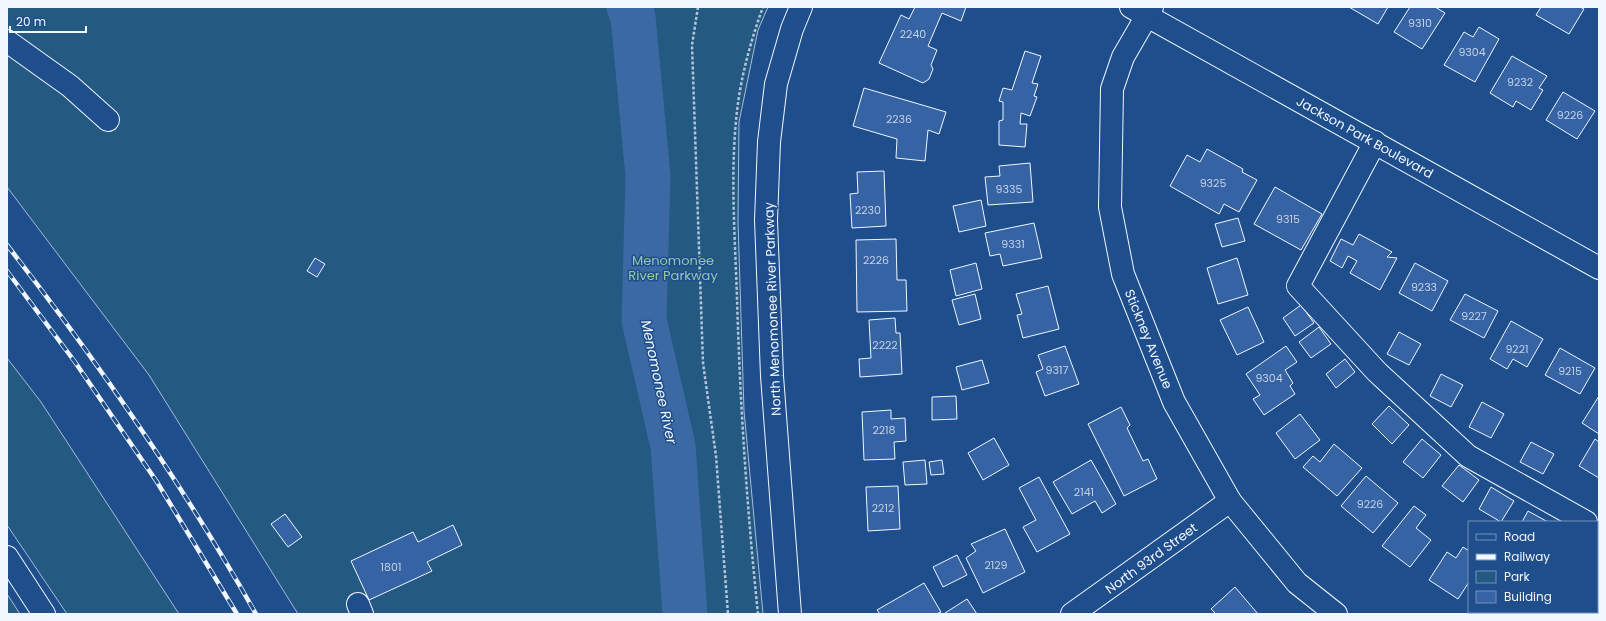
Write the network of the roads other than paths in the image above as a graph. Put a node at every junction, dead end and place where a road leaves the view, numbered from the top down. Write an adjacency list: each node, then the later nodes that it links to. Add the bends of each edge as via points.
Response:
1 (801, 7): 11 (street, North Menomonee River Parkway, via 776,84 769,142 766,220 772,376)
2 (1143, 10): 5 (street, Jackson Park Boulevard); 7 (street, Stickney Avenue, via 1112,89 1110,207 1123,274 1174,402)
3 (7, 40): 4 (street, via 70,86)
4 (108, 120)
5 (1375, 142): 6 (street, Jackson Park Boulevard); 8 (street, via 1298,286 1377,372 1468,456)
6 (1599, 268)
7 (1230, 501): 12 (street, North 93rd Street); 13 (street, Stickney Avenue, via 1298,583)
8 (1584, 521)
9 (7, 556): 10 (street)
10 (44, 614)
11 (790, 614)
12 (1072, 614)
13 (1336, 614)

